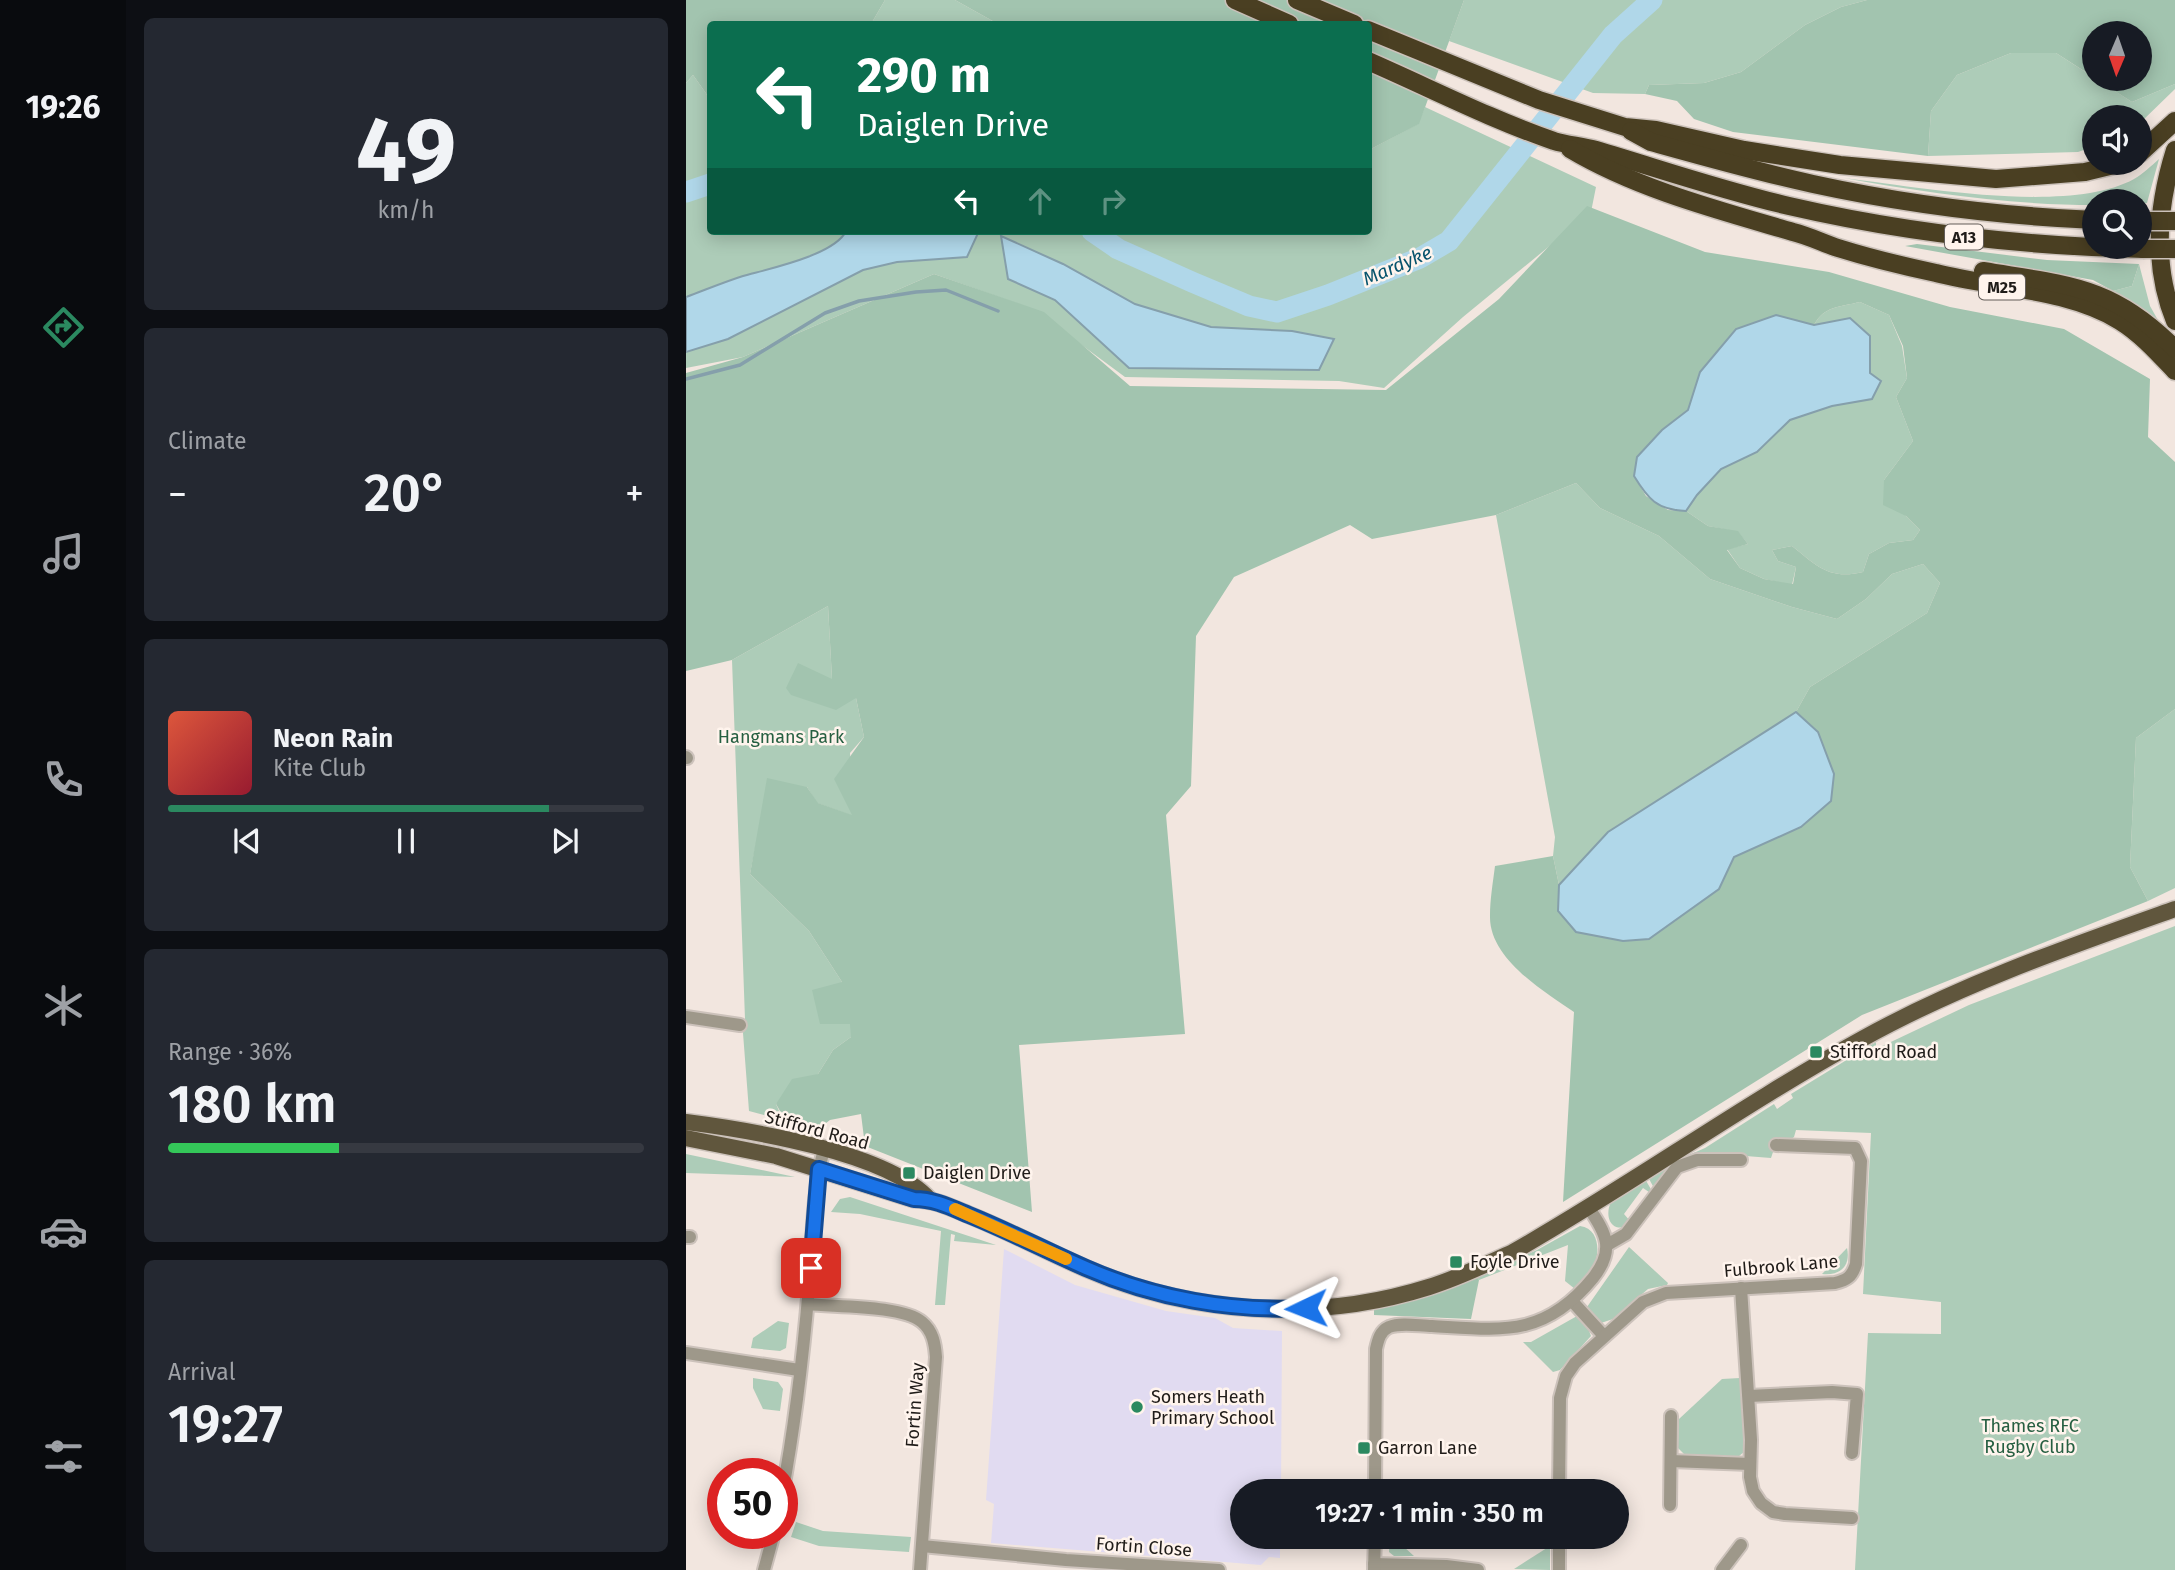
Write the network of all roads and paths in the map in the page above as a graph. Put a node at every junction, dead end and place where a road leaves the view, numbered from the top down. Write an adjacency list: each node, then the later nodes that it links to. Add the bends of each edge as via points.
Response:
1 (1235, 0): 3 (highway)
2 (1297, 0): 4 (highway)
3 (1282, 21)
4 (1347, 21)
5 (1372, 32): 8 (highway, via 1539,100)
6 (1372, 63): 12 (highway, via 1558,142 1590,161)
7 (2175, 121): 9 (highway)
8 (1654, 136): 11 (highway, via 1790,158 1951,176); 13 (highway, A13, via 1812,184 2005,214)
9 (2152, 142)
10 (2175, 150): 18 (highway, via 2158,226 2162,273)
11 (2082, 172)
12 (1639, 173): 16 (highway, via 1727,212); 17 (highway, A13, bridge, via 1882,225 2024,244)
13 (2082, 219)
14 (2152, 221): 15 (highway, bridge)
15 (2175, 221)
16 (1812, 237): 19 (highway, via 2094,292 2131,311); 20 (highway, M25, via 1937,274 2093,307 2135,331)
17 (2175, 249)
18 (2175, 321)
19 (2175, 349)
20 (2175, 371)
21 (2175, 909): 31 (main road, Stifford Road, via 1999,973 1899,1019)
22 (686, 1017): 23 (street)
23 (740, 1025)
24 (686, 1122): 27 (main road, Stifford Road)
25 (686, 1138): 29 (main road, Stifford Road)
26 (1776, 1144): 33 (street, Fulbrook Lane, via 1855,1148 1859,1153 1856,1264 1847,1280 1835,1283)
27 (824, 1149): 29 (street); 30 (main road, Stifford Road, via 897,1176 917,1186)
28 (1741, 1160): 32 (street, via 1697,1160 1677,1167 1626,1234)
29 (819, 1169): 30 (main road, Stifford Road, via 914,1199); 35 (street)
30 (929, 1199): 31 (main road, Stifford Road, via 1115,1280 1172,1296 1275,1310 1361,1303 1428,1288 1513,1252)
31 (1588, 1207): 32 (street)
32 (1607, 1245): 34 (street, via 1605,1261)
33 (1741, 1288): 36 (street, Fulbrook Lane, via 1654,1296); 39 (street)
34 (1572, 1301): 36 (street); 45 (street, via 1545,1319 1518,1328 1387,1328 1376,1349)
35 (808, 1304): 38 (street); 50 (street, Fortin Way, via 911,1315 924,1323 934,1340)
36 (1604, 1336): 46 (street, Fulbrook Lane, via 1575,1363 1562,1387)
37 (686, 1353): 38 (street)
38 (799, 1370): 42 (street)
39 (1749, 1396): 41 (street, via 1857,1394); 44 (street)
40 (1671, 1416): 43 (street)
41 (1852, 1453)
42 (789, 1458)
43 (1671, 1461): 44 (street); 47 (street)
44 (1750, 1464): 48 (street, via 1753,1491 1773,1511)
45 (1375, 1479)
46 (1559, 1479)
47 (1670, 1505)
48 (1852, 1518)
49 (1741, 1545): 61 (street)
50 (922, 1546): 54 (street, Fortin Close); 57 (street, Fortin Way)
51 (770, 1549): 56 (street)
52 (1375, 1549): 55 (street)
53 (1559, 1549): 60 (street)
54 (1066, 1565): 58 (street, Fortin Close)
55 (1374, 1567): 59 (street, via 1412,1564)
56 (764, 1570)
57 (920, 1570)
58 (1219, 1570)
59 (1478, 1570)
60 (1559, 1570)
61 (1722, 1570)

